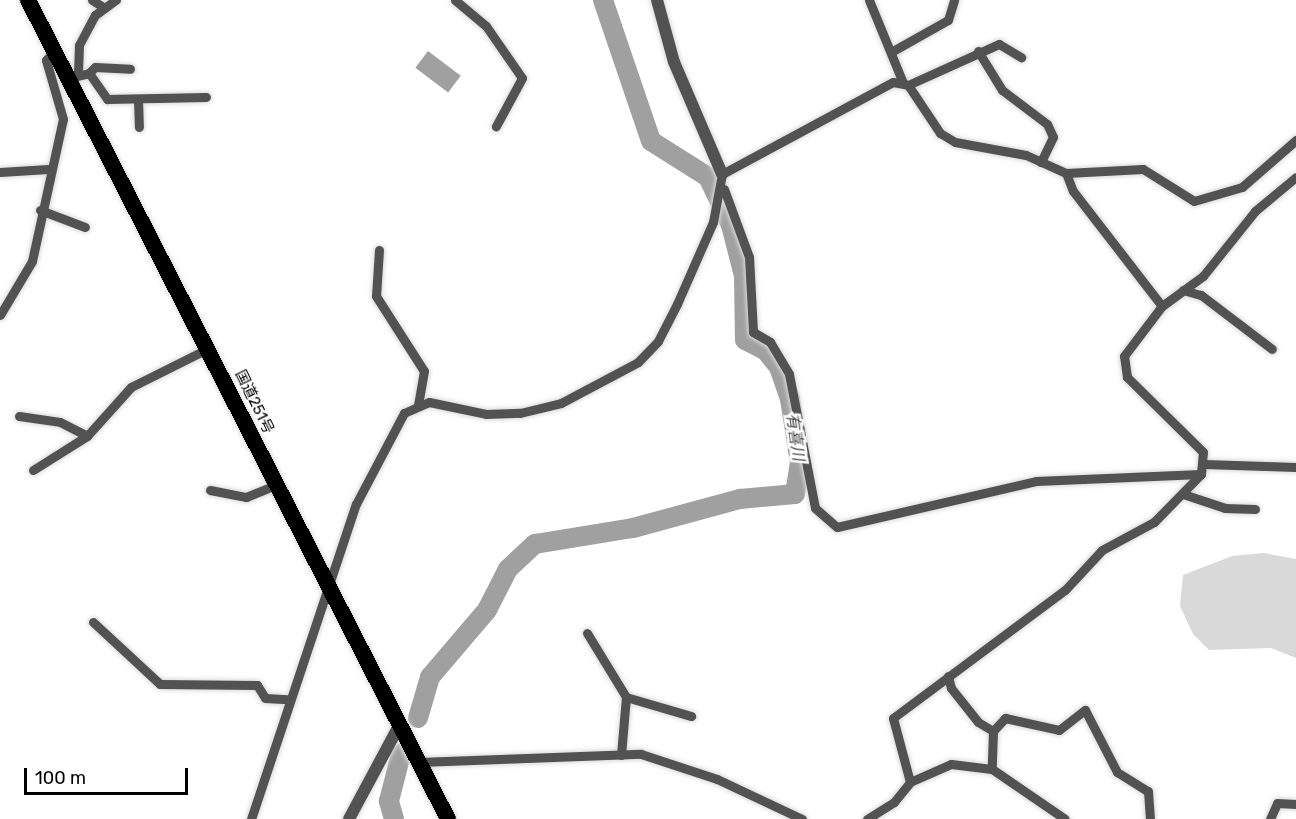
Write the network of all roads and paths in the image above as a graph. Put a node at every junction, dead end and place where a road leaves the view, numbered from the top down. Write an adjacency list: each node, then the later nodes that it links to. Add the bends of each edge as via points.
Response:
1 (27, 0): 10 (highway, 国道251号)
2 (93, 0): 8 (street)
3 (116, 0): 8 (street)
4 (455, 0): 19 (street, via 486,26 522,78)
5 (657, 0): 26 (street, via 674,62)
6 (869, 0): 11 (street)
7 (954, 0): 11 (street, via 948,20)
8 (105, 8): 15 (street, via 79,45)
9 (978, 51): 12 (street, via 999,44); 16 (street); 22 (street, via 1002,90 1047,124 1053,137)
10 (54, 52): 15 (highway, 国道251号); 23 (street, via 46,60 63,119)
11 (891, 52): 16 (street)
12 (1021, 57)
13 (130, 69): 14 (street, via 94,68)
14 (89, 73): 15 (street); 18 (street, via 108,99)
15 (73, 75): 34 (highway, 国道251号)
16 (905, 84): 22 (street, via 940,133 955,142); 26 (street, via 893,82)
17 (206, 97): 18 (street)
18 (138, 100): 20 (street)
19 (496, 126)
20 (139, 127)
21 (1296, 140): 25 (street, via 1242,187 1204,202 1143,169)
22 (1041, 162): 25 (street)
23 (48, 170): 24 (street); 28 (street)
24 (0, 172)
25 (1066, 173): 32 (street, via 1073,190)
26 (722, 174): 36 (street, via 713,222 658,341 612,380 561,403 520,413); 42 (street, via 725,201 749,257 753,332 770,342 789,374 815,508 837,527 1036,481)
27 (1296, 177): 31 (street, via 1255,211 1203,276)
28 (40, 210): 29 (street); 33 (street, via 32,261)
29 (85, 227)
30 (379, 250): 36 (street, via 376,296 424,371)
31 (1183, 290): 32 (street); 35 (street, via 1201,295)
32 (1161, 306): 39 (street, via 1124,356 1123,367 1203,452)
33 (0, 315)
34 (207, 349): 38 (street, via 131,387); 43 (highway, 国道251号)
35 (1272, 349)
36 (418, 404): 47 (street, via 396,424 361,494)
37 (19, 416): 38 (street, via 60,422)
38 (87, 435): 41 (street)
39 (1204, 464): 40 (street); 42 (street)
40 (1296, 467)
41 (33, 470)
42 (1201, 474): 45 (street)
43 (275, 485): 44 (street, via 246,497); 47 (highway, 国道251号)
44 (210, 490)
45 (1183, 494): 46 (street, via 1225,508); 50 (street, via 1154,522 1102,550 1065,590)
46 (1255, 510)
47 (326, 588): 52 (street); 54 (highway, 国道251号)
48 (93, 622): 52 (street, via 160,684 257,685 265,698)
49 (587, 633): 51 (street)
50 (948, 676): 55 (street, via 978,722); 59 (street, via 893,718)
51 (626, 697): 53 (street); 56 (street)
52 (287, 699): 61 (street)
53 (691, 716)
54 (400, 724): 57 (highway, 国道251号); 62 (street)
55 (993, 730): 58 (street); 67 (street, via 1005,718 1059,730 1085,710 1117,772 1148,791)
56 (621, 755): 57 (street); 64 (street, via 641,754 695,771)
57 (419, 762): 63 (highway, 国道251号)
58 (992, 769): 59 (street, via 951,764); 66 (street)
59 (910, 782): 65 (street, via 894,802)
60 (1296, 804): 68 (street, via 1277,802)
61 (251, 819)
62 (349, 819)
63 (448, 819)
64 (802, 819)
65 (867, 819)
66 (1065, 819)
67 (1150, 819)
68 (1270, 819)

